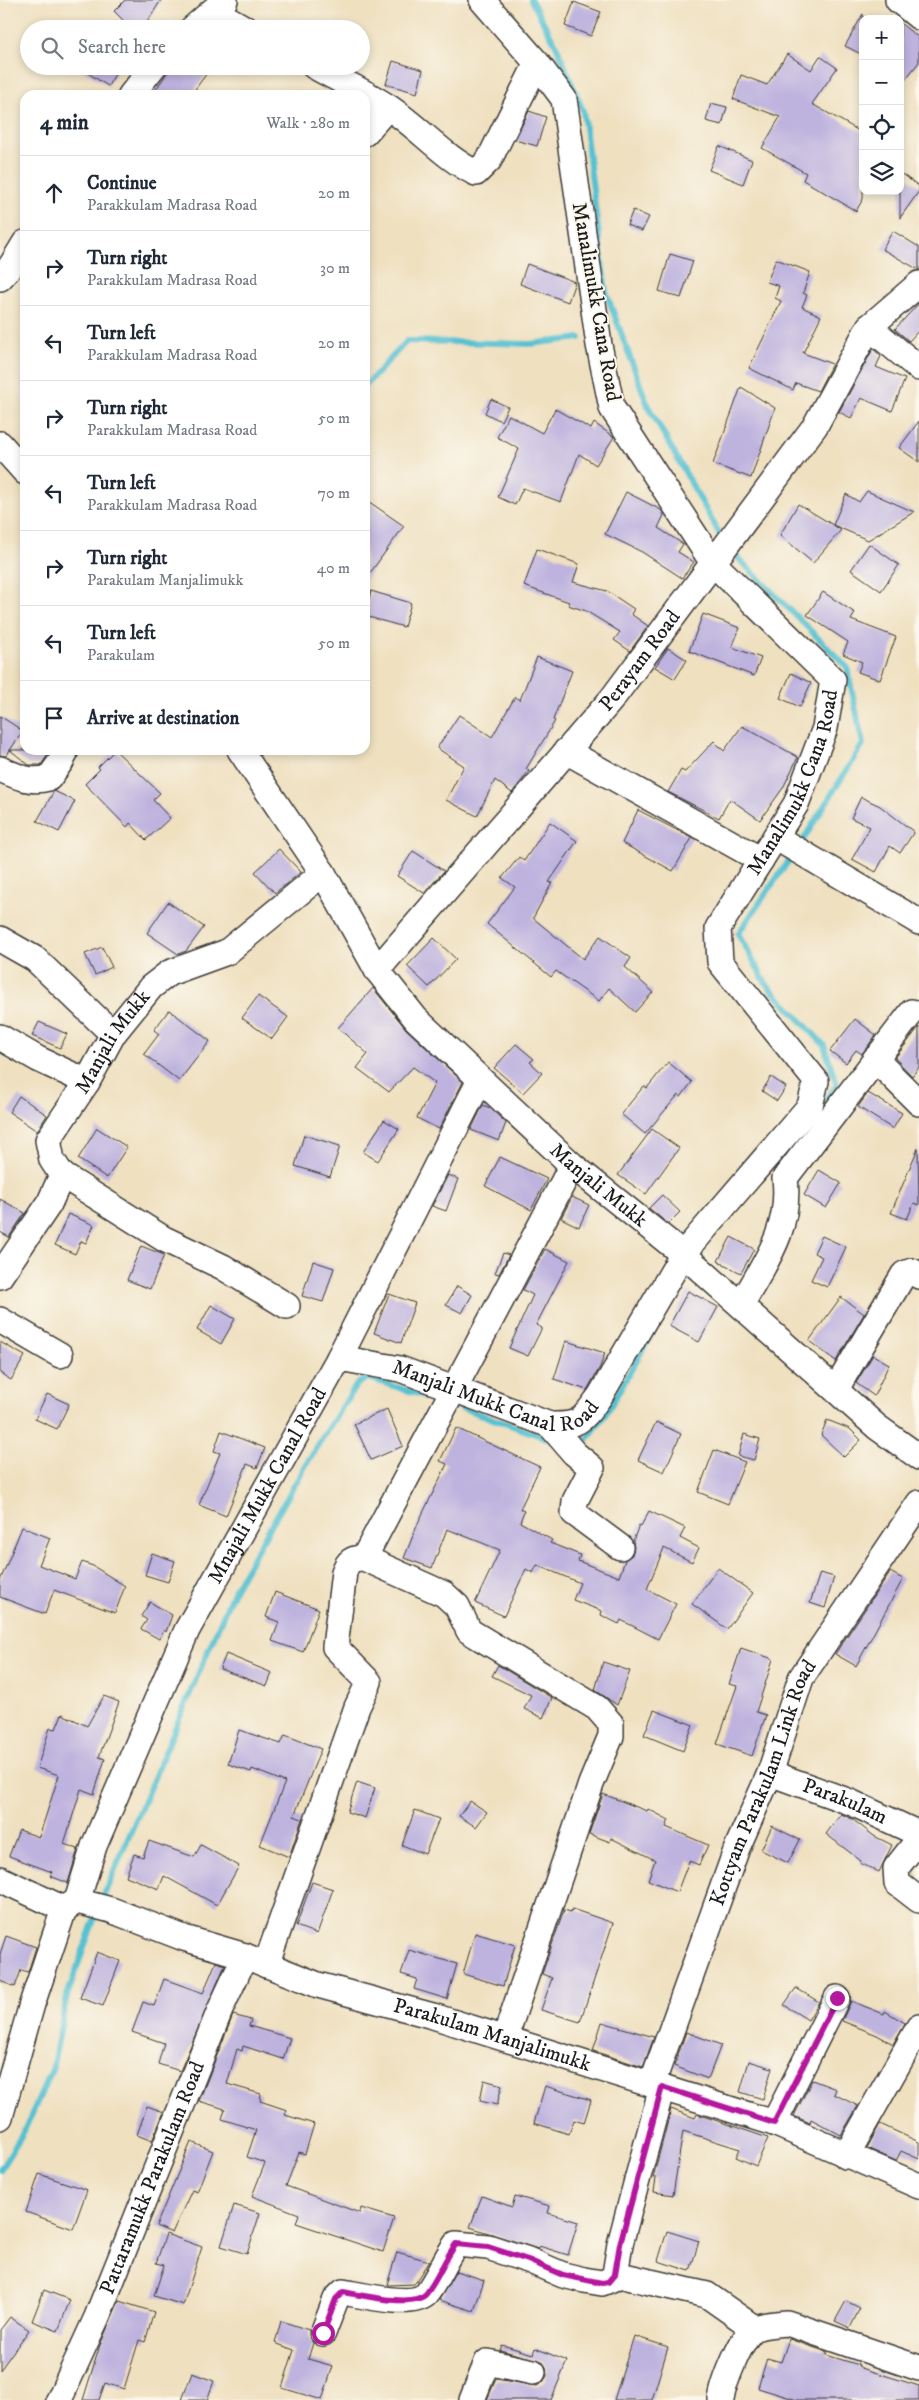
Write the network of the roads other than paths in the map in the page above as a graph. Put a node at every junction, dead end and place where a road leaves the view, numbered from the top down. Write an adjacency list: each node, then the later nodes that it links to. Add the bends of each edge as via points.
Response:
1 (482, 0): 7 (street, Manalimukk Cana Road)
2 (898, 0): 4 (street)
3 (219, 5): 5 (street); 6 (street)
4 (919, 17)
5 (202, 20)
6 (236, 20)
7 (537, 63): 13 (street, via 489,160 476,173 459,165); 22 (street, Manalimukk Cana Road, via 564,99 599,345 612,408)
8 (147, 75): 10 (street)
9 (330, 75): 11 (street)
10 (135, 90)
11 (357, 90)
12 (370, 97): 13 (street)
13 (388, 107): 14 (street)
14 (370, 127)
15 (20, 251): 16 (street)
16 (0, 278)
17 (919, 284): 18 (street)
18 (869, 327): 19 (street); 22 (street, Perayam Road, via 815,426)
19 (919, 368)
20 (0, 444): 21 (street)
21 (20, 466)
22 (713, 563): 23 (street, Perayam Road, via 611,700); 27 (street, Manalimukk Cana Road, via 833,680 825,728 796,804)
23 (566, 750): 28 (street); 32 (street, Perayam Road)
24 (64, 755): 26 (street, via 50,778 38,781 24,780)
25 (243, 755): 29 (street, Manjali Mukk)
26 (0, 769)
27 (775, 838): 28 (street, Manalimukk Cana Road); 30 (street)
28 (761, 860): 42 (street, Manalimukk Cana Road, via 718,928 720,962 816,1081 810,1106)
29 (323, 873): 32 (street, Manjali Mukk); 34 (street, Manjali Mukk, via 227,952 170,973 152,987)
30 (919, 922)
31 (0, 939): 34 (street, via 35,959)
32 (377, 970): 37 (street, Manjali Mukk, via 416,1019)
33 (912, 1012): 36 (street)
34 (113, 1034): 38 (street, Manjali Mukk)
35 (0, 1037): 38 (street)
36 (874, 1059): 39 (street); 45 (street, via 785,1178 788,1199 781,1232)
37 (480, 1080): 40 (street, Manjali Mukk); 49 (street, Mnajali Mukk Canal Road)
38 (87, 1082): 41 (street, Manjali Mukk, via 48,1140 52,1160)
39 (919, 1103)
40 (572, 1165): 42 (street, Manjali Mukk); 50 (street, via 482,1341)
41 (62, 1175): 43 (street, via 49,1204); 46 (street, via 164,1239 223,1267)
42 (683, 1254): 45 (street, Manjali Mukk); 52 (street, Manjali Mukk Canal Road, via 585,1416 569,1426)
43 (0, 1276)
44 (919, 1276): 51 (street, via 912,1271 904,1274)
45 (741, 1305): 51 (street, Manjali Mukk)
46 (287, 1306)
47 (0, 1320): 48 (street)
48 (60, 1355)
49 (339, 1358): 50 (street, Manjali Mukk Canal Road, via 400,1369); 62 (street, Mnajali Mukk Canal Road, via 187,1630 94,1846)
50 (453, 1388): 52 (street, Manjali Mukk Canal Road); 56 (street)
51 (836, 1389): 53 (street, Manjali Mukk, via 877,1427)
52 (550, 1425): 55 (street, via 592,1468 575,1501 574,1513)
53 (919, 1456)
54 (919, 1503): 57 (street, Kottyam Parakulam Link Road, via 801,1678)
55 (620, 1547)
56 (364, 1558): 63 (street, Pattaramukk Parakulam Road, via 354,1558 344,1572 335,1647 369,1682); 66 (street, via 444,1594 458,1606 469,1631 597,1708 610,1724 611,1736 591,1784)
57 (770, 1773): 58 (street, Parakulam, via 850,1802); 67 (street, Kottyam Parakulam Link Road, via 737,1848)
58 (919, 1834)
59 (919, 1838): 61 (street, via 896,1868 897,1882)
60 (0, 1879): 62 (street, Parakulam Manjalimukk)
61 (919, 1900)
62 (76, 1905): 63 (street, Parakulam Manjalimukk, via 111,1910 184,1938); 68 (street, Mnajali Mukk Canal Road, via 32,2004)
63 (255, 1960): 66 (street, Parakulam Manjalimukk, via 318,1985); 77 (street, Pattaramukk Parakulam Road, via 220,2010 97,2317)
64 (837, 1998): 69 (street)
65 (919, 2027): 70 (street)
66 (505, 2038): 67 (street, Parakulam Manjalimukk)
67 (657, 2086): 69 (street, Parakulam Manjalimukk); 72 (street, Kottyam Parakulam Link Road)
68 (0, 2117)
69 (774, 2123): 70 (street, Parakulam Manjalimukk)
70 (846, 2156): 71 (street, Parakulam Manjalimukk)
71 (919, 2186)
72 (615, 2274): 73 (street, via 708,2295); 74 (street, via 608,2282 602,2283 563,2275 488,2247 456,2244 424,2296 406,2300 343,2292 336,2299)
73 (754, 2328): 75 (street, via 786,2323); 79 (street, via 745,2336)
74 (323, 2333)
75 (919, 2368)
76 (533, 2372): 78 (street, via 488,2362)
77 (59, 2400)
78 (472, 2400)
79 (721, 2400)

